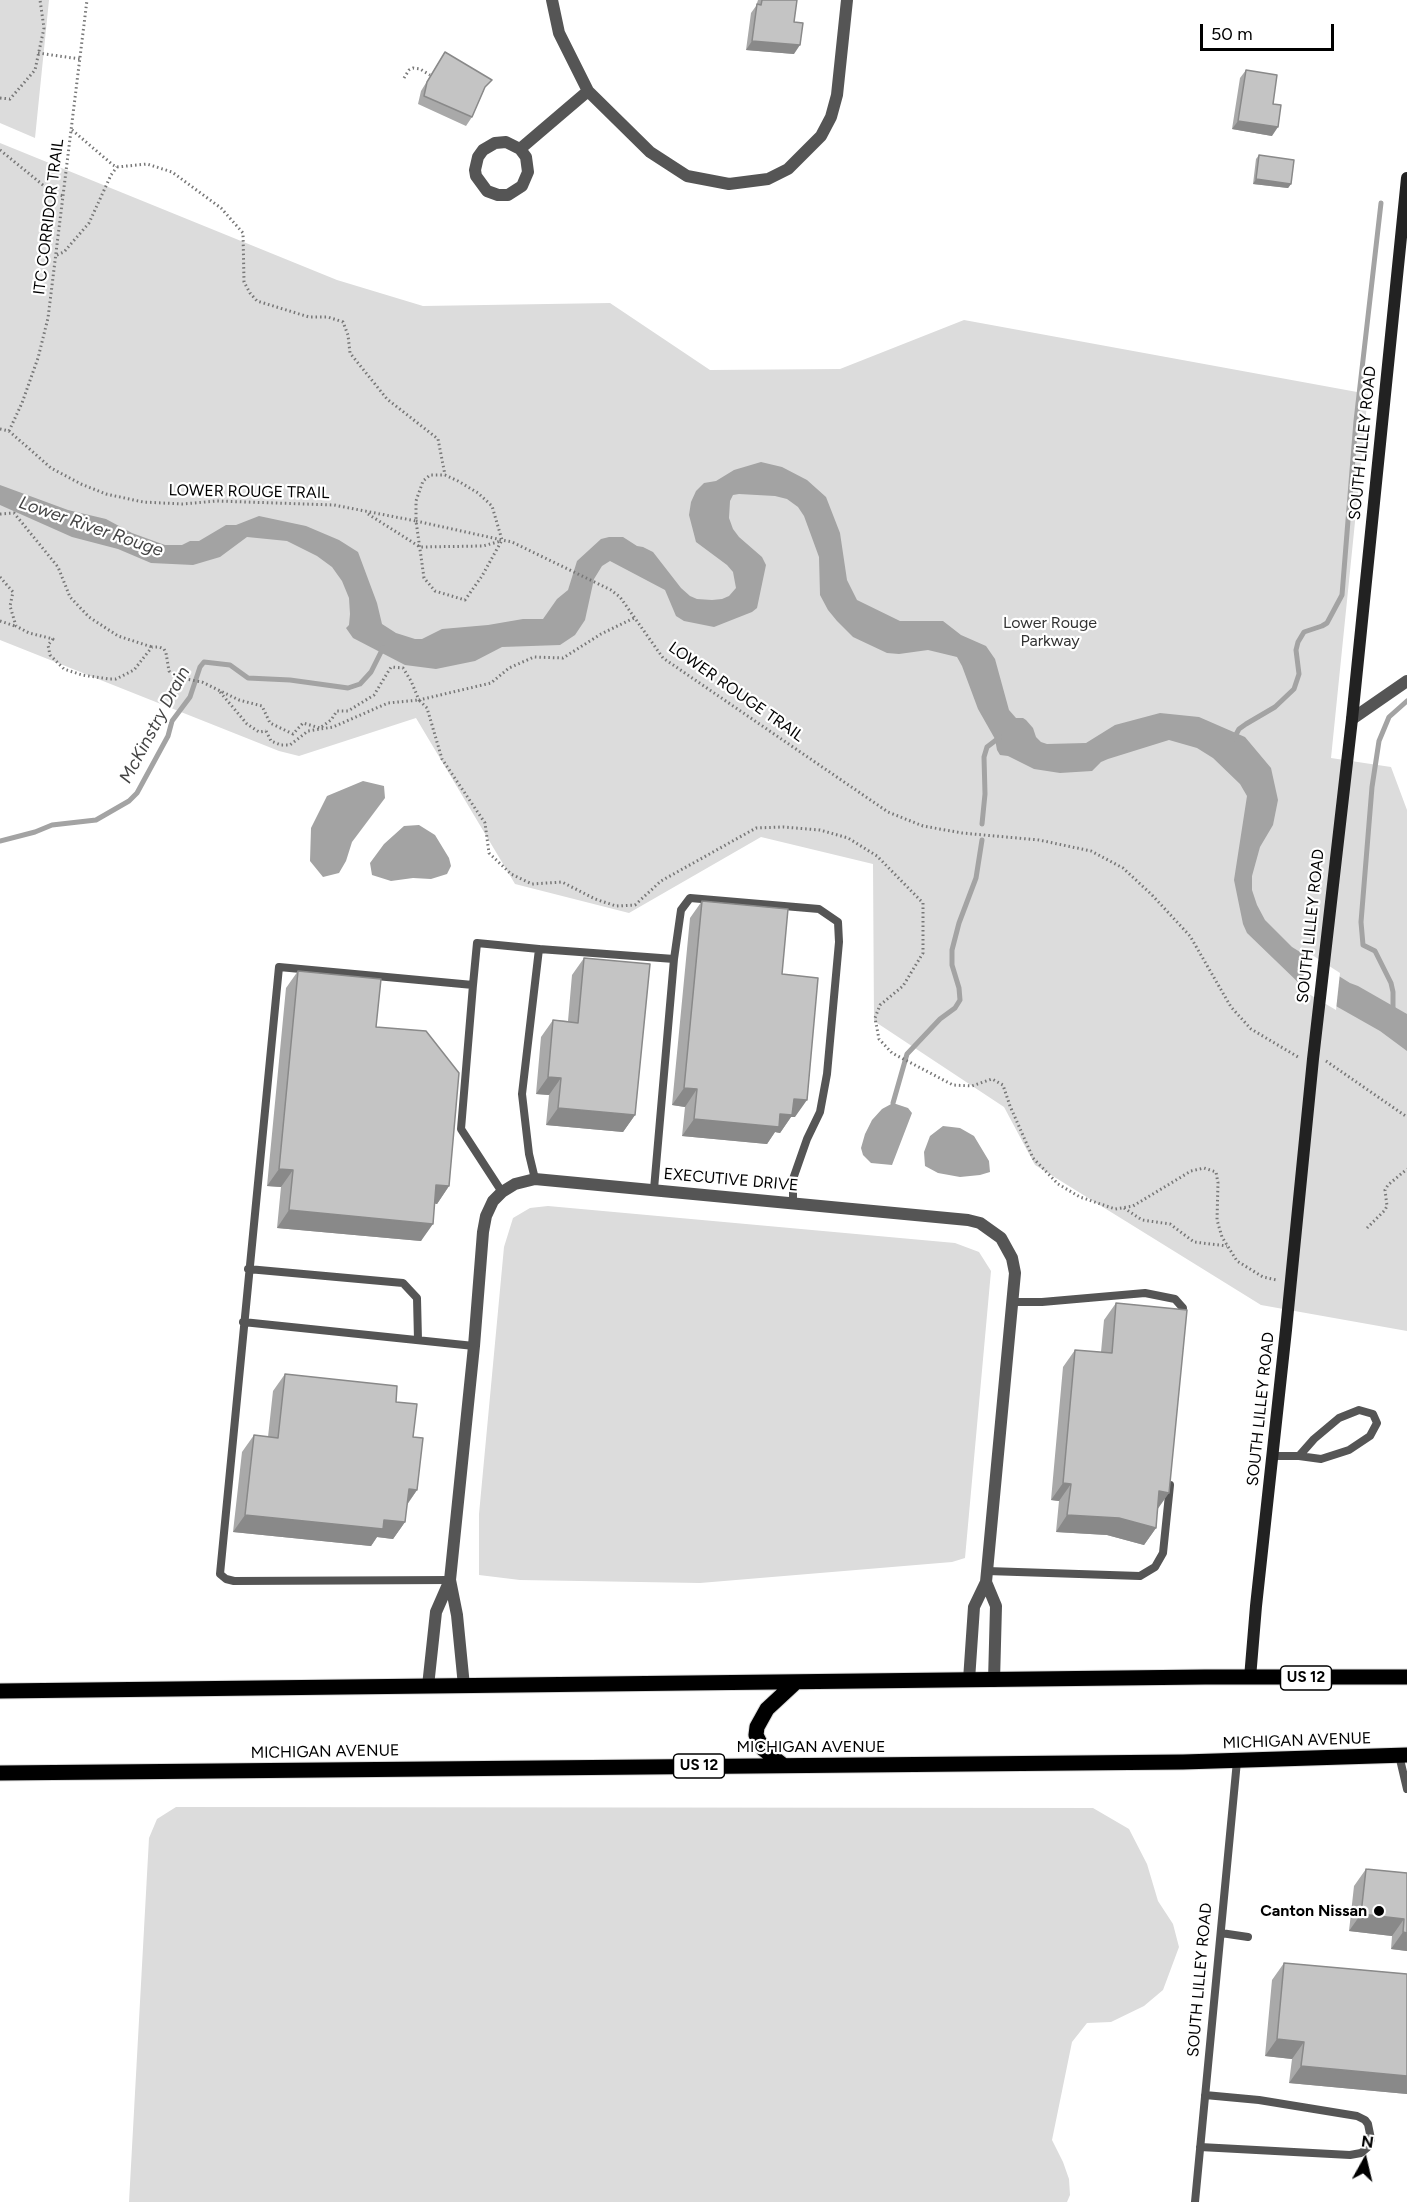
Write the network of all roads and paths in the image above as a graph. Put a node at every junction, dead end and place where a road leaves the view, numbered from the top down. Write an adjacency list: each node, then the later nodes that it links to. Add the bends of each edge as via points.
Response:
1 (40, 0): 5 (path, via 44,28)
2 (87, 0): 6 (path, ITC CORRIDOR TRAIL)
3 (552, 0): 9 (street, via 559,33)
4 (847, 0): 9 (street, via 831,117 821,136 788,169 768,180 729,184 687,176 650,152)
5 (38, 53): 6 (path); 10 (path, via 35,70 10,99)
6 (81, 58): 11 (path, ITC CORRIDOR TRAIL)
7 (430, 75): 8 (path, via 413,68)
8 (404, 78)
9 (588, 91): 12 (street)
10 (0, 98)
11 (72, 130): 14 (path); 16 (path, ITC CORRIDOR TRAIL)
12 (520, 149): 12 (street, via 507,142 483,150 475,170 487,191 508,195 522,186 528,172 526,157)
13 (0, 150): 16 (path, via 54,194)
14 (117, 167): 17 (path, via 89,223); 20 (path, via 147,164 172,172 221,208 243,233 244,282 258,301 309,317 343,322 350,353 387,399 438,439)
15 (1407, 178): 33 (street, SOUTH LILLEY ROAD)
16 (64, 196): 17 (path, ITC CORRIDOR TRAIL)
17 (57, 255): 19 (path, ITC CORRIDOR TRAIL, via 38,358)
18 (0, 429): 19 (path, LOWER ROUGE TRAIL)
19 (9, 431): 21 (path, LOWER ROUGE TRAIL, via 51,468 106,494 143,502 312,504)
20 (445, 475): 23 (path, via 430,475 423,481 416,501); 24 (path, via 478,493 492,506)
21 (365, 512): 23 (path, LOWER ROUGE TRAIL); 25 (path)
22 (0, 514): 30 (path, via 14,513 58,567 70,597 89,617 118,636)
23 (416, 521): 24 (path, LOWER ROUGE TRAIL); 25 (path)
24 (502, 540): 25 (path, via 483,546); 25 (path, via 465,600 435,591 424,578); 27 (path, LOWER ROUGE TRAIL, via 611,590)
25 (420, 547)
26 (0, 577): 29 (path, via 13,592 10,606)
27 (634, 618): 35 (path, via 563,657 534,657 509,668 491,683 418,700 403,668 391,667 374,695 348,711 337,711); 40 (path, LOWER ROUGE TRAIL, via 663,658 888,812 923,826 1040,840 1091,851 1123,868 1190,936 1231,1007 1251,1029)
28 (0, 621): 29 (path)
29 (16, 626): 30 (path, via 53,639 48,645 50,655 64,669 109,679 134,670)
30 (152, 647): 32 (path, via 164,649 169,671 175,676)
31 (1407, 681): 33 (street)
32 (218, 690): 34 (path, via 262,706); 36 (path, via 247,724 259,732)
33 (1352, 719): 57 (street, SOUTH LILLEY ROAD)
34 (270, 723): 35 (path, via 293,734 303,723); 36 (path)
35 (320, 728): 36 (path, via 308,731 290,745 271,741)
36 (266, 731)
37 (539, 949): 38 (lane); 39 (lane, via 477,943); 44 (lane, via 522,1094)
38 (674, 958): 45 (lane); 47 (lane, via 681,910 690,898 819,909 838,922 827,1074 820,1112 793,1179)
39 (473, 985): 46 (lane, via 461,1129); 51 (lane, via 279,967)
40 (1300, 1058)
41 (1326, 1061): 42 (path)
42 (1407, 1117)
43 (1407, 1169): 49 (path, via 1384,1190 1387,1206)
44 (535, 1179): 45 (street, EXECUTIVE DRIVE); 46 (street, EXECUTIVE DRIVE)
45 (654, 1189): 47 (street, EXECUTIVE DRIVE)
46 (502, 1192): 56 (street, via 493,1201 483,1232)
47 (793, 1202): 52 (street, EXECUTIVE DRIVE, via 980,1223 1001,1238 1012,1258)
48 (1123, 1207): 50 (path, via 1142,1220 1170,1224 1194,1242)
49 (1367, 1228)
50 (1228, 1246)
51 (248, 1269): 53 (lane); 55 (lane, via 403,1283 417,1298)
52 (1013, 1302): 54 (lane, via 1145,1293 1175,1299 1183,1308); 60 (street, EXECUTIVE DRIVE)
53 (243, 1322): 55 (lane); 61 (lane, via 220,1574 234,1581)
54 (1182, 1330)
55 (418, 1340): 56 (lane)
56 (474, 1346): 61 (street)
57 (1273, 1456): 58 (lane); 63 (street, SOUTH LILLEY ROAD)
58 (1299, 1456): 58 (lane, via 1340,1418 1359,1410 1373,1414 1377,1423 1370,1436 1349,1450 1321,1459)
59 (1170, 1482): 60 (lane, via 1163,1553 1155,1567 1140,1576)
60 (987, 1576): 64 (street, EXECUTIVE DRIVE, via 974,1607); 65 (street, EXECUTIVE DRIVE, via 996,1606)
61 (450, 1580): 67 (street, via 436,1612); 68 (street)
62 (1407, 1677): 63 (main road, US 12)
63 (1250, 1678): 65 (main road, US 12)
64 (969, 1680): 65 (main road, US 12); 66 (main road, US 12)
65 (994, 1681)
66 (795, 1683): 68 (main road, US 12); 72 (main road, via 767,1709 757,1727 756,1735 763,1749)
67 (428, 1686): 68 (main road, US 12); 69 (main road, US 12)
68 (464, 1686)
69 (0, 1690)
70 (1403, 1755): 71 (main road, MICHIGAN AVENUE / US 12); 74 (lane)
71 (1237, 1761): 72 (main road, MICHIGAN AVENUE / US 12); 75 (lane, SOUTH LILLEY ROAD)
72 (783, 1765): 73 (main road, MICHIGAN AVENUE / US 12)
73 (0, 1773)
74 (1407, 1789)
75 (1221, 1933): 76 (lane); 77 (lane, SOUTH LILLEY ROAD)
76 (1248, 1937)
77 (1205, 2095): 78 (lane, SOUTH LILLEY ROAD); 78 (lane, via 1357,2116 1368,2124 1371,2139 1361,2153 1350,2155)
78 (1200, 2147): 79 (lane, SOUTH LILLEY ROAD)
79 (1195, 2202)

